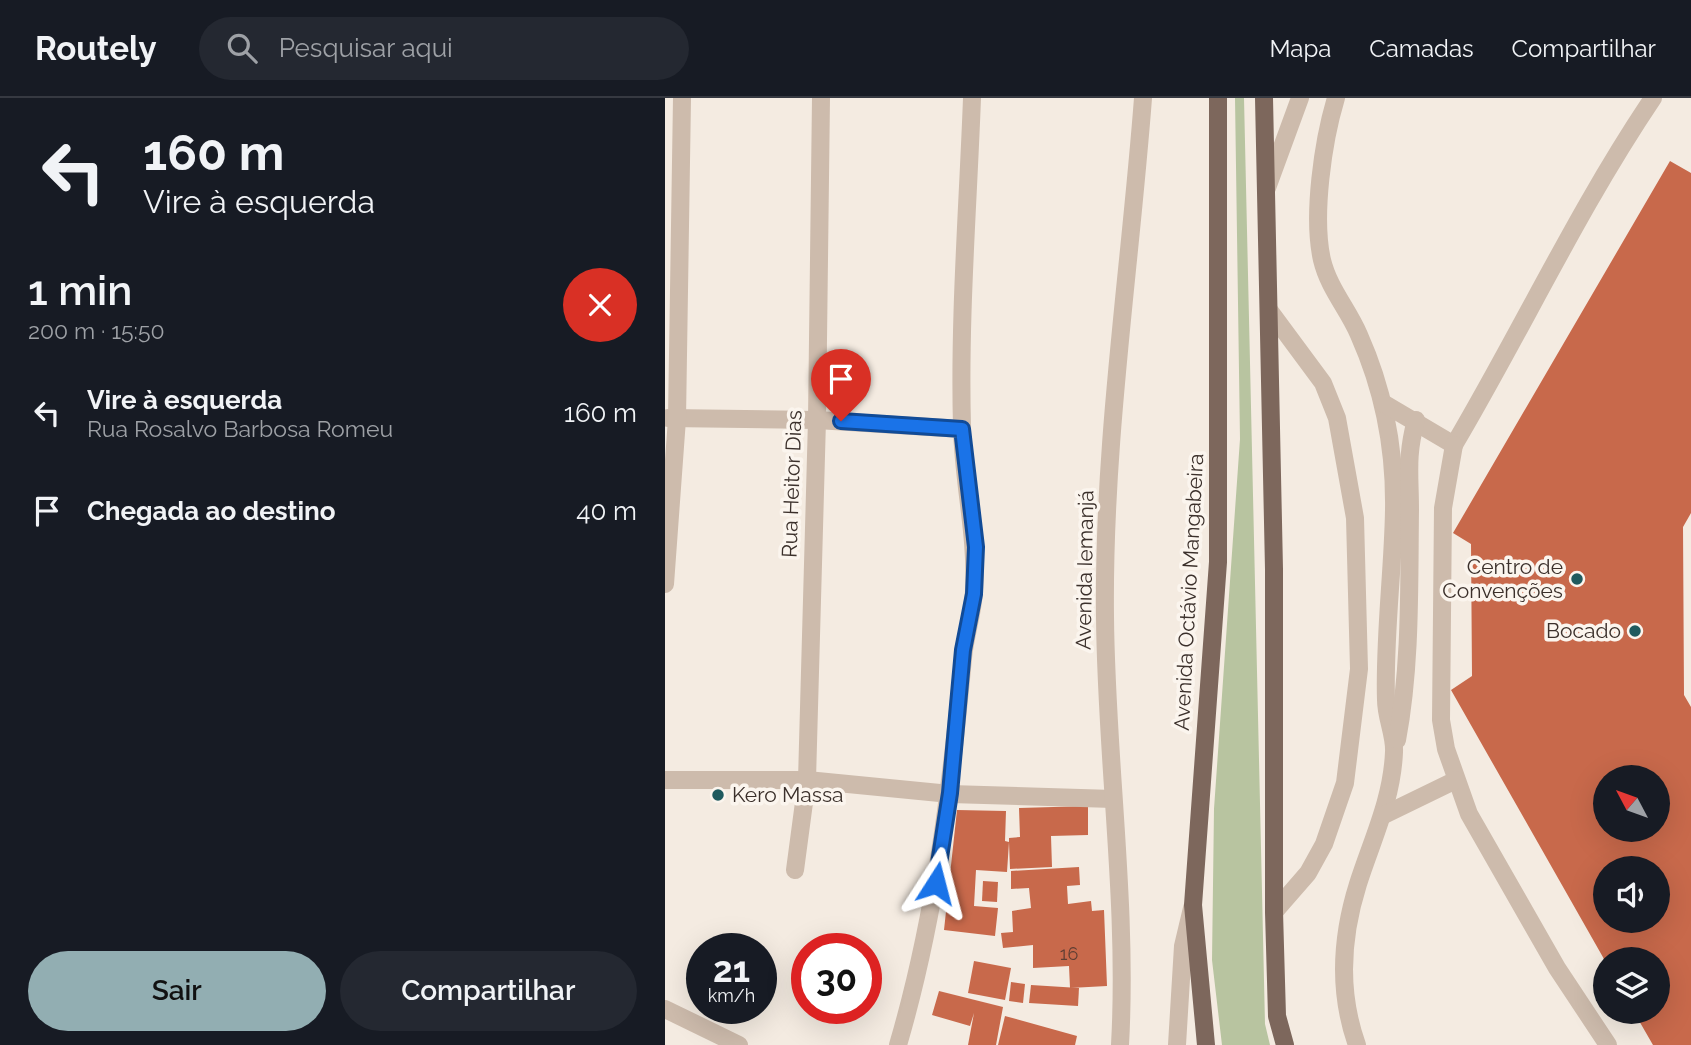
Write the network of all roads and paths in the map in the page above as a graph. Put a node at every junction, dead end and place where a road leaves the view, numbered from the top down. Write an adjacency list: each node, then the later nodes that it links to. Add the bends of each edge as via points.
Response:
1 (682, 98): 13 (street)
2 (821, 98): 14 (street, Rua Heitor Dias)
3 (972, 98): 16 (street)
4 (1143, 98): 24 (street, Avenida Iemanjá, via 1106,533 1104,615)
5 (1218, 98): 27 (main road, Avenida Octávio Mangabeira, via 1218,562)
6 (1264, 98): 10 (main road)
7 (1300, 98): 10 (street)
8 (1336, 98): 12 (street, via 1323,158 1321,257 1329,285 1363,344)
9 (1653, 98): 17 (street, via 1572,229)
10 (1267, 188): 11 (main road)
11 (1269, 310): 28 (main road); 28 (street, via 1323,383 1337,418 1355,518 1359,669 1345,783 1324,844 1308,873)
12 (1383, 403): 15 (street); 18 (street)
13 (671, 418): 14 (street); 19 (street)
14 (817, 420): 16 (street); 21 (street, Rua Heitor Dias)
15 (1416, 420): 17 (street); 18 (street)
16 (962, 429): 23 (street, via 976,547)
17 (1454, 445): 22 (street, via 1443,508 1440,618 1441,720)
18 (1400, 468): 25 (street, via 1402,508 1386,702 1395,750)
19 (665, 584)
20 (665, 780): 21 (street)
21 (807, 780): 23 (street); 26 (street, Rua Heitor Dias)
22 (1456, 780): 25 (street); 39 (street, via 1491,854)
23 (950, 793): 24 (street); 32 (street, via 921,954)
24 (1113, 799): 33 (street, Avenida Iemanjá)
25 (1384, 815): 38 (street, via 1358,883 1344,952 1343,983)
26 (795, 870)
27 (1193, 905): 34 (street, via 1183,946); 35 (main road, Avenida Octávio Mangabeira)
28 (1275, 912): 30 (main road)
29 (665, 1009): 31 (street)
30 (1277, 1016): 36 (street); 37 (main road)
31 (740, 1045)
32 (898, 1045)
33 (1120, 1045)
34 (1177, 1045)
35 (1206, 1045)
36 (1278, 1045)
37 (1285, 1045)
38 (1357, 1045)
39 (1608, 1045)

